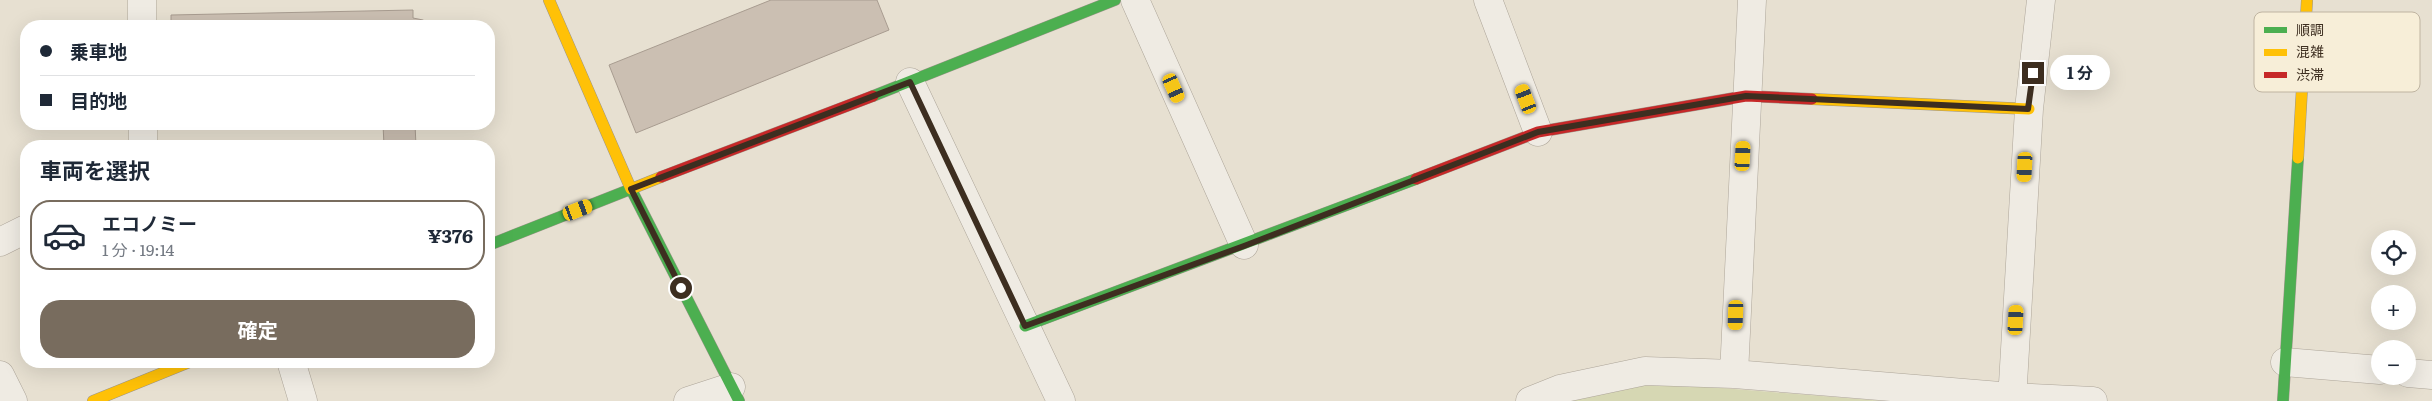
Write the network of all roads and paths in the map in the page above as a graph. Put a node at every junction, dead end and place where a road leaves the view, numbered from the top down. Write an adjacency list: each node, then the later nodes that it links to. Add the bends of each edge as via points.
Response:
1 (142, 0): 8 (street)
2 (549, 0): 14 (street)
3 (1114, 0): 9 (street)
4 (1135, 0): 18 (street)
5 (1488, 0): 13 (street)
6 (1752, 0): 11 (street)
7 (2041, 0): 12 (street)
8 (142, 20)
9 (910, 82): 14 (street); 19 (street)
10 (2301, 92): 20 (street)
11 (1746, 96): 12 (street); 13 (street); 24 (street)
12 (2028, 109): 29 (street)
13 (1538, 132): 18 (street)
14 (631, 189): 17 (street); 28 (street)
15 (20, 232): 16 (street)
16 (0, 242)
17 (495, 243)
18 (1244, 246): 19 (street)
19 (1025, 326): 34 (street)
20 (2285, 362): 23 (street); 37 (street)
21 (174, 368): 31 (street)
22 (293, 368): 32 (street)
23 (2371, 369)
24 (1734, 374): 29 (street); 35 (street, via 1645,371 1560,389)
25 (2416, 374): 27 (street)
26 (0, 375): 30 (street)
27 (2432, 375)
28 (735, 394): 33 (street)
29 (2012, 399): 36 (street)
30 (13, 401)
31 (92, 401)
32 (303, 401)
33 (688, 401)
34 (1061, 401)
35 (1530, 401)
36 (2093, 401)
37 (2283, 401)

